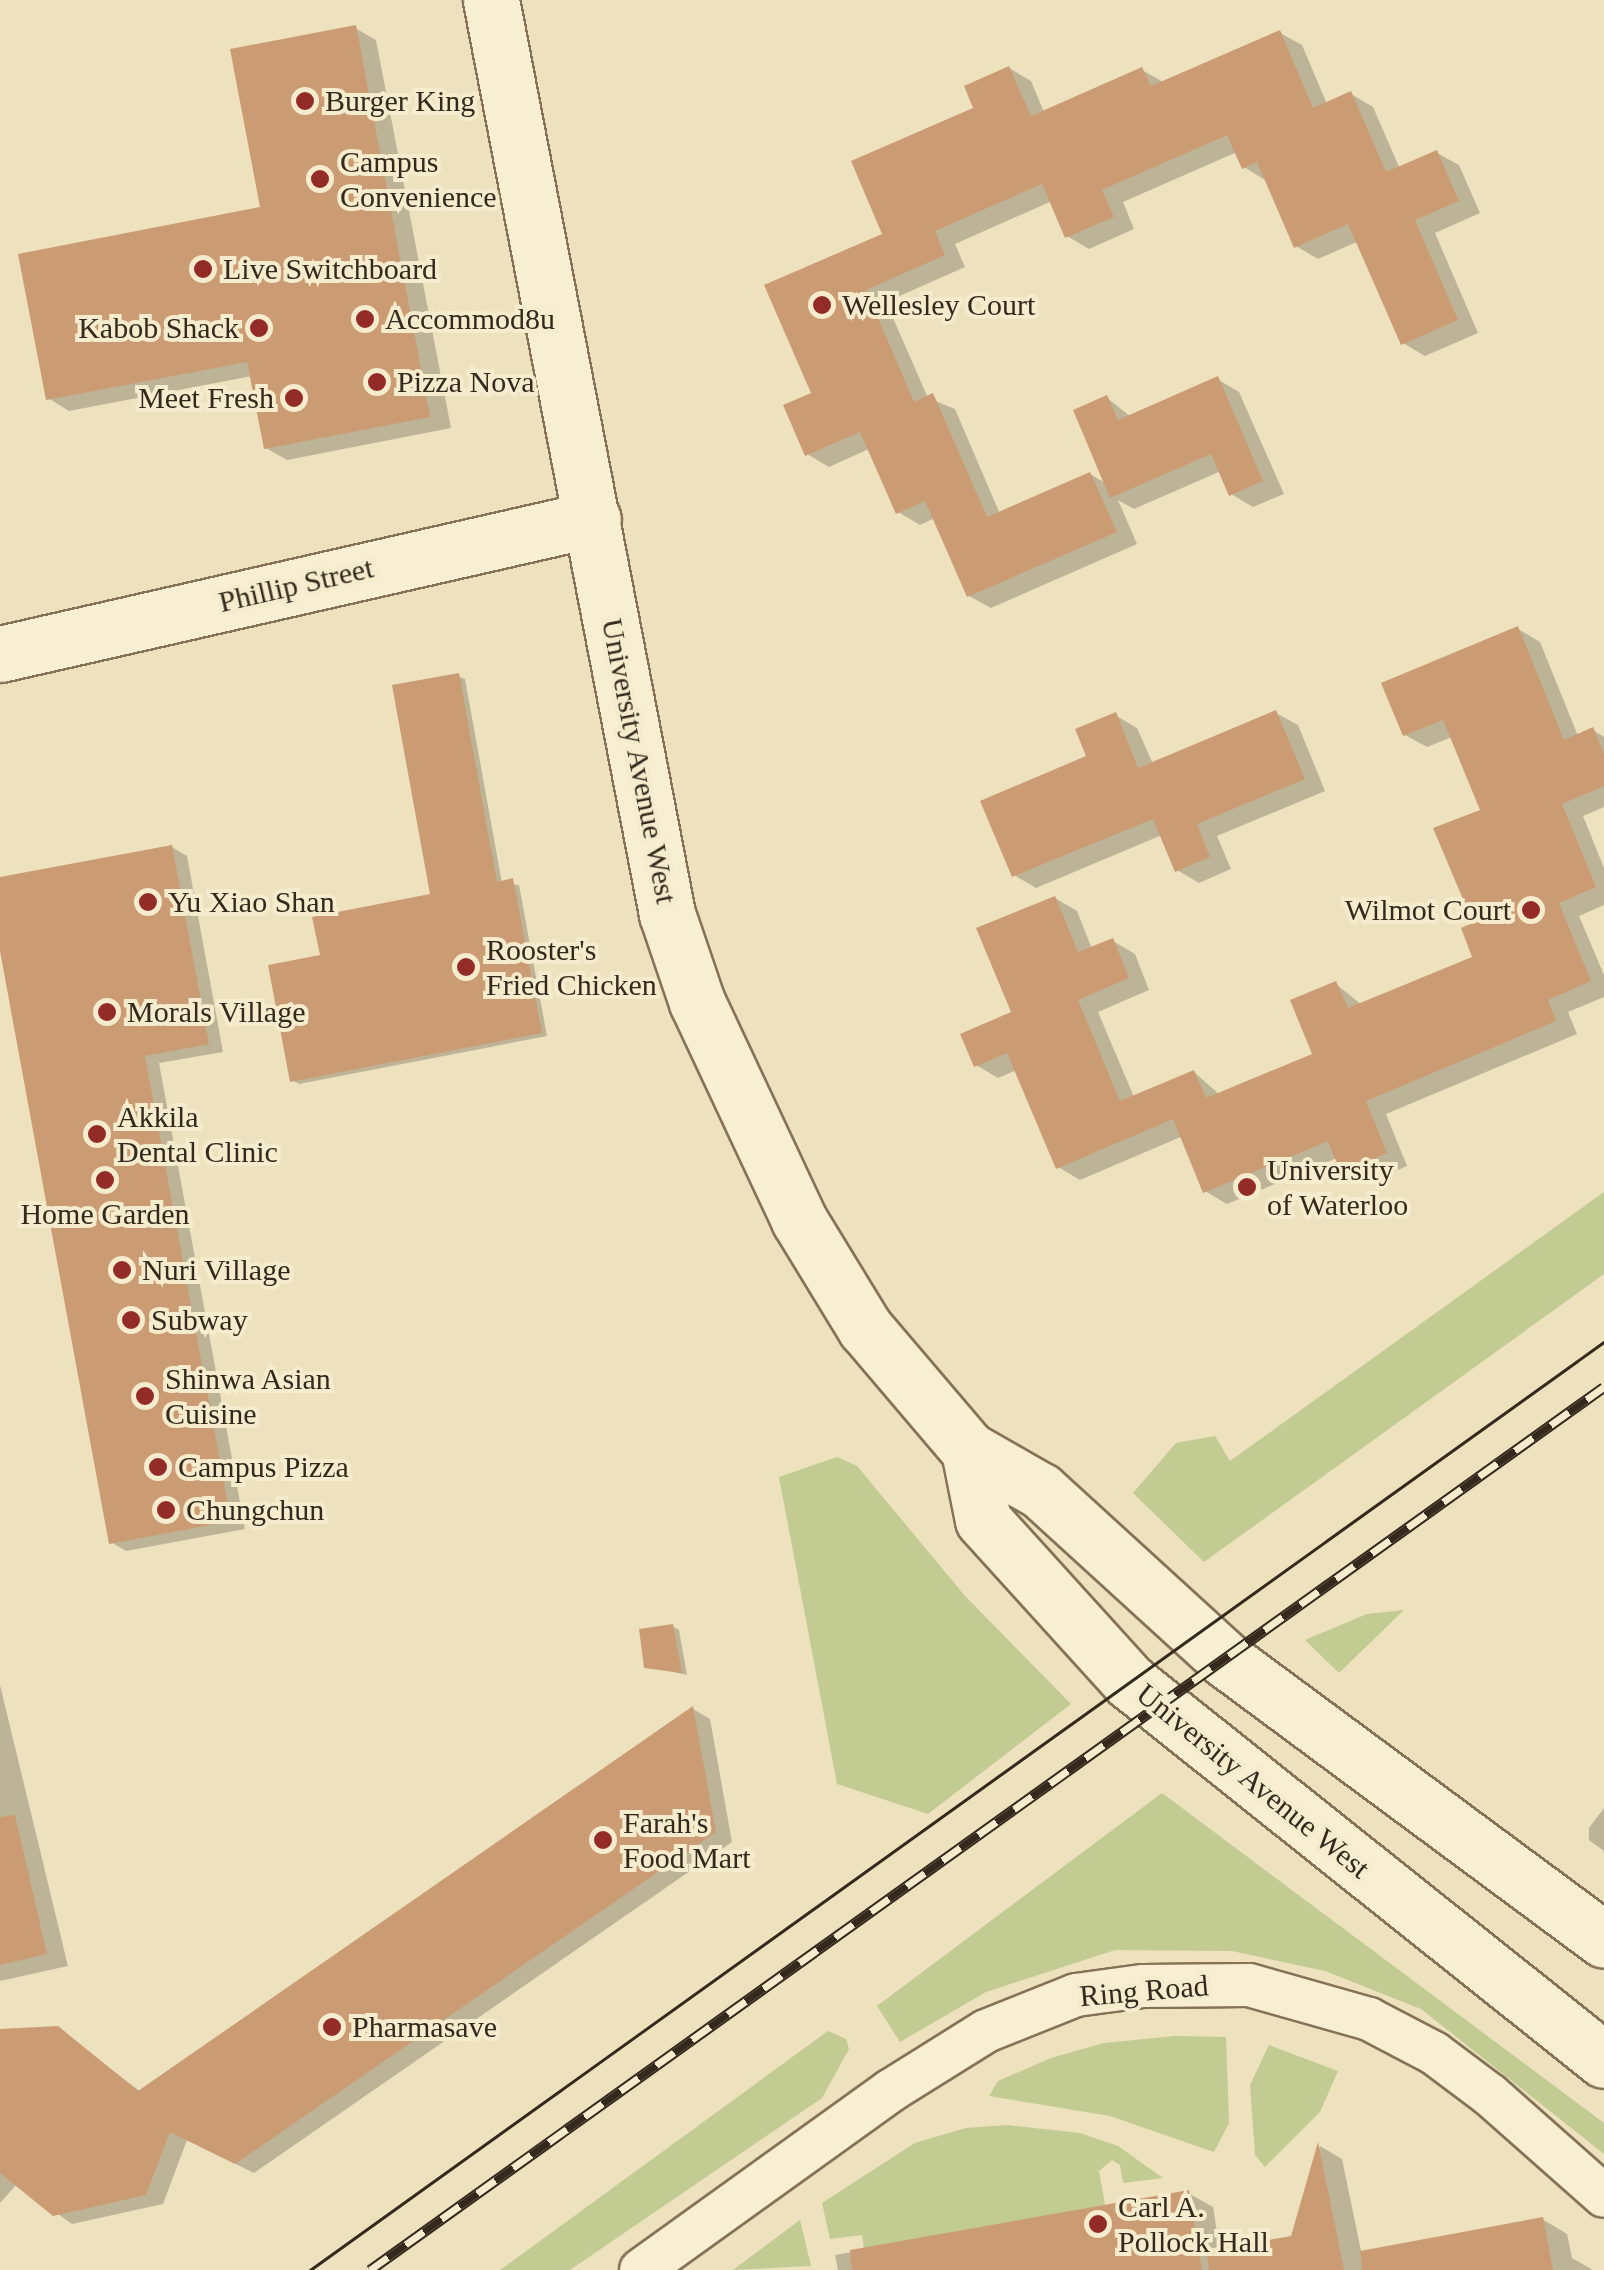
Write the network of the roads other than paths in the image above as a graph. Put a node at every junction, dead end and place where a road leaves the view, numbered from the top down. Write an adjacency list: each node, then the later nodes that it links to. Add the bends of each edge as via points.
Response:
1 (492, 0): 2 (main road, University Avenue West)
2 (592, 519): 3 (main road, Phillip Street); 4 (main road, University Avenue West, via 667,914 697,1002 764,1152 828,1270 865,1328)
3 (0, 654)
4 (969, 1450): 5 (main road, University Avenue West, via 1041,1490 1226,1660); 6 (main road, University Avenue West, via 983,1520 1130,1682)
5 (1604, 1940)
6 (1604, 2060)
7 (1604, 2196): 8 (street, Ring Road, via 1476,2084 1368,2019 1250,1984 1142,1986 1076,1995 986,2031 890,2091)
8 (641, 2270)

